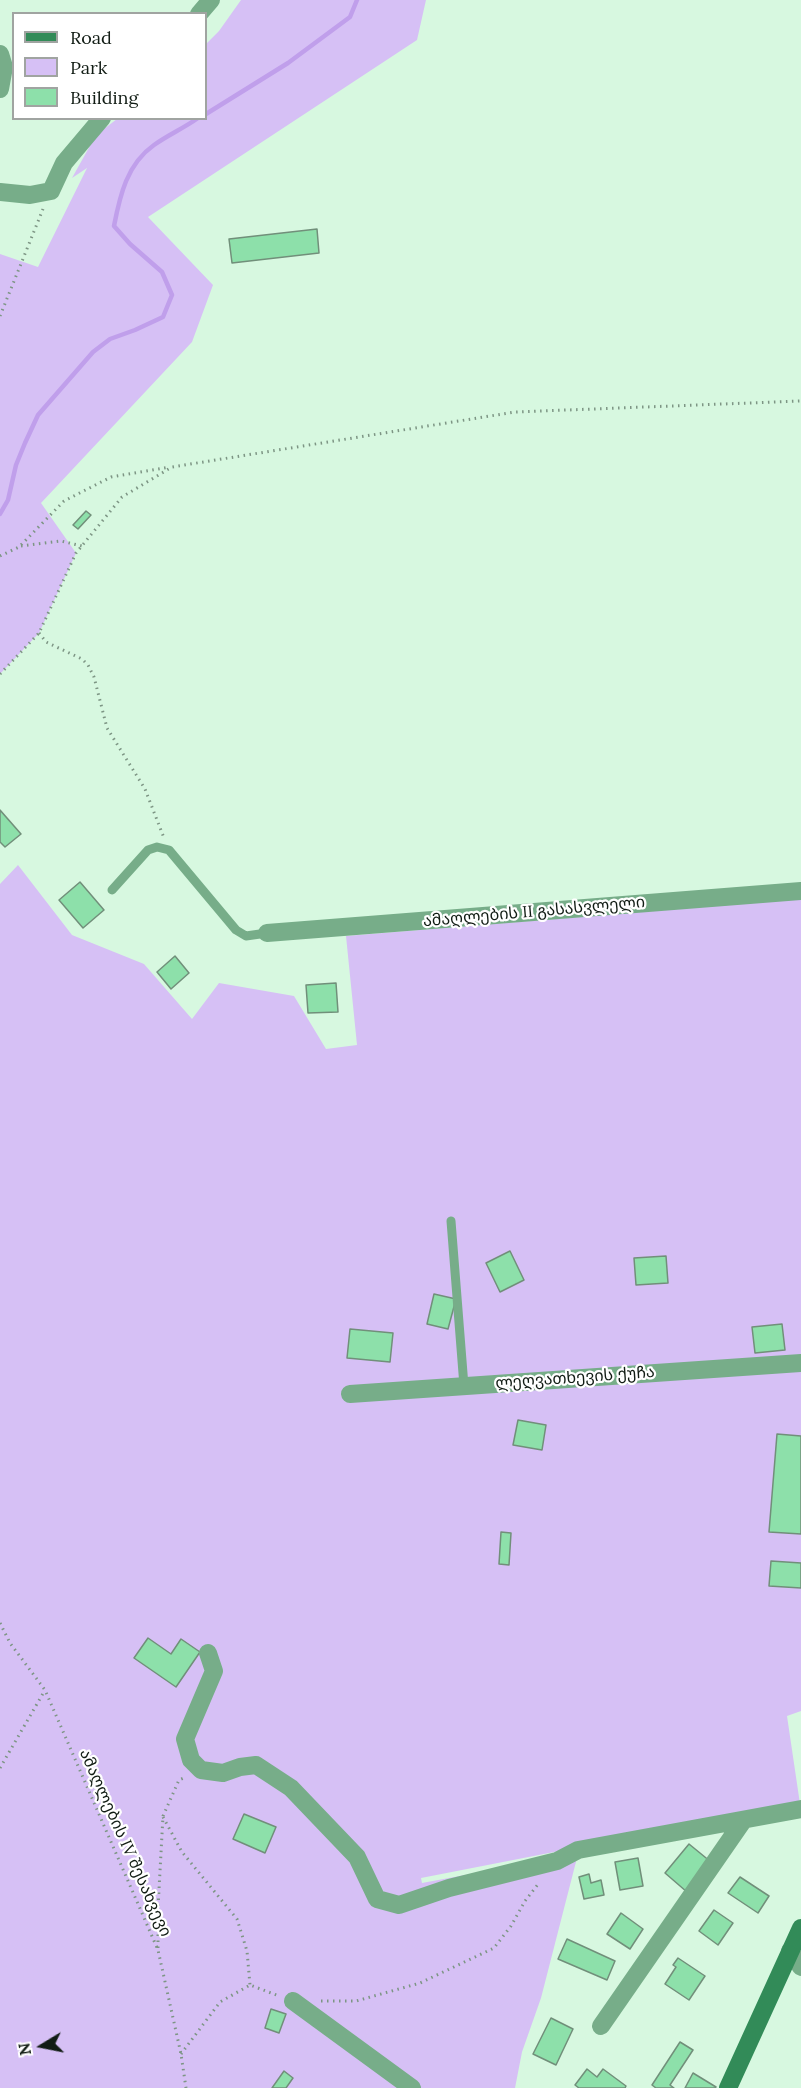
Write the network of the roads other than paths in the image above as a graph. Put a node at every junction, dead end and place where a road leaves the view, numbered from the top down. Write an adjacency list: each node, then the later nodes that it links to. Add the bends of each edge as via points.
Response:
1 (211, 0): 2 (street)
2 (202, 12)
3 (0, 54): 4 (street, via 4,67)
4 (0, 89)
5 (100, 120): 6 (street, via 64,163 51,191 30,195)
6 (0, 192)
7 (112, 890): 9 (lane, via 148,850 169,850 236,930 246,936)
8 (801, 891): 9 (street, ამაღლების II გასასვლელი)
9 (267, 933)
10 (451, 1221): 12 (lane)
11 (801, 1363): 12 (street, ლეღვათხევის ქუჩა)
12 (464, 1386): 13 (street, ლეღვათხევის ქუჩა)
13 (350, 1394)
14 (207, 1653): 16 (street, via 214,1671 185,1739 190,1760 201,1770 223,1773 256,1765 291,1788 357,1857 377,1899 399,1905 557,1861 578,1850)
15 (801, 1809): 16 (street)
16 (743, 1821): 21 (street)
17 (801, 1928): 18 (street)
18 (790, 1951): 19 (street); 23 (street)
19 (801, 1968)
20 (293, 2001): 22 (street)
21 (601, 2026)
22 (412, 2088)
23 (728, 2088)

